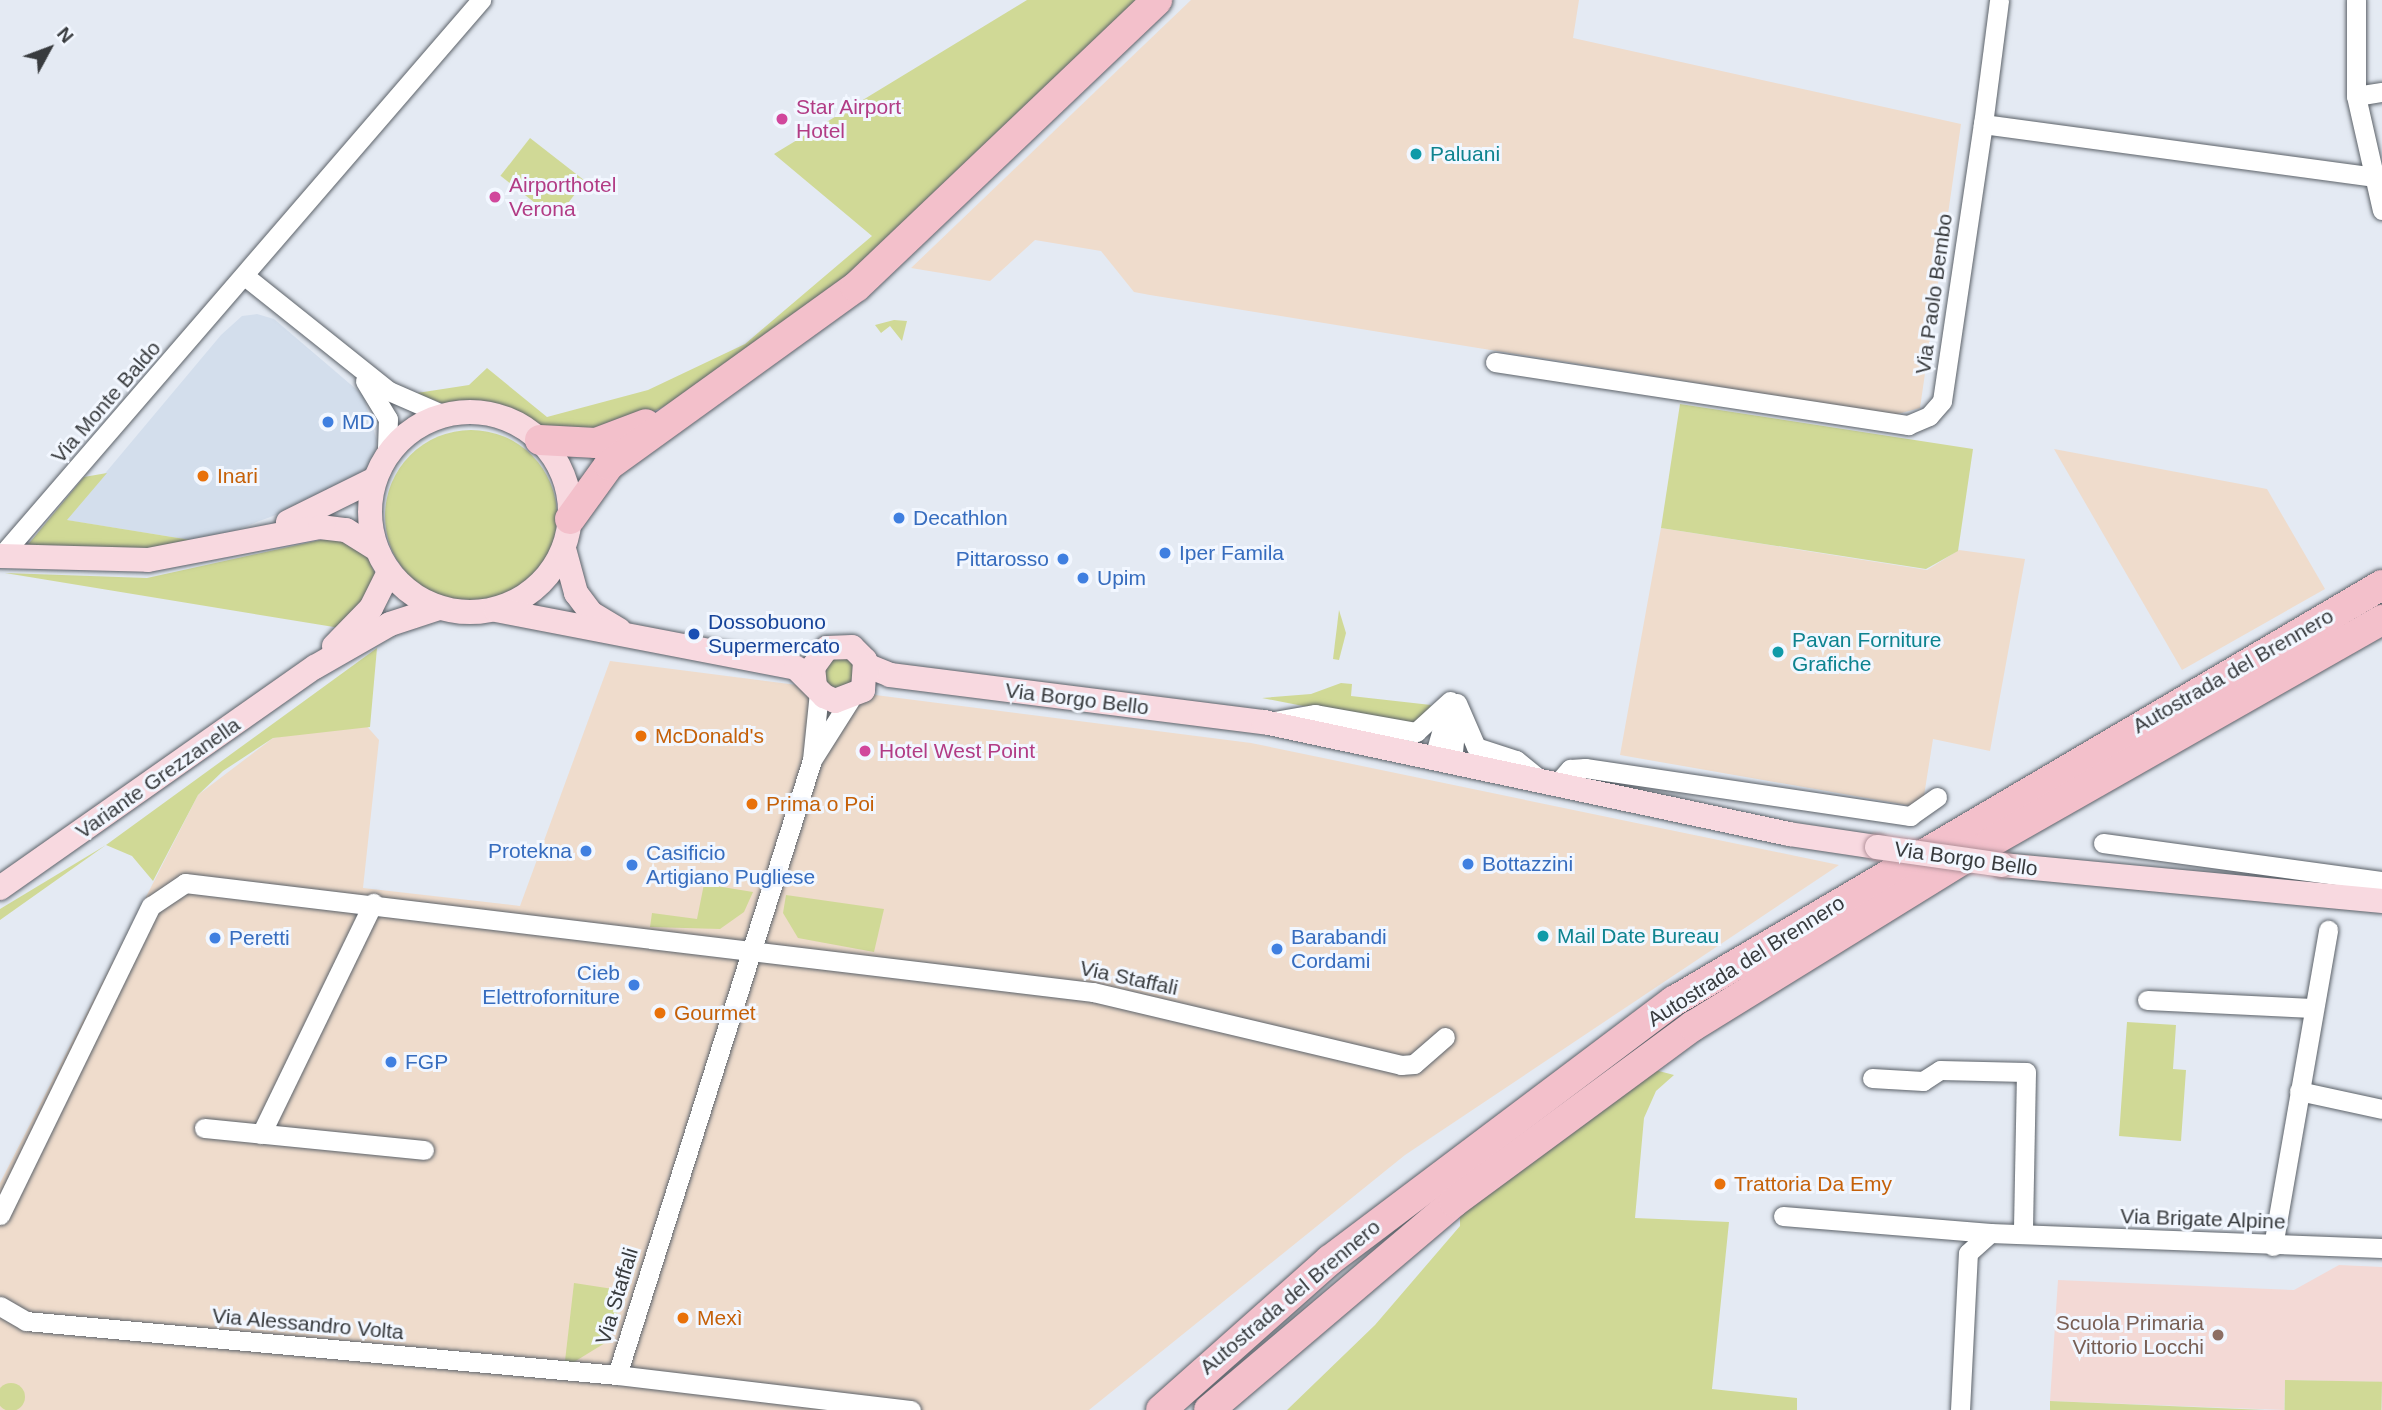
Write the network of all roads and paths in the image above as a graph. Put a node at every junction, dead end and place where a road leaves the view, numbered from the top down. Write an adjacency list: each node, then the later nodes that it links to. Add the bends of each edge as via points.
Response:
1 (481, 0): 10 (street, Via Monte Baldo)
2 (1157, 0): 13 (highway, via 856,287)
3 (1999, 0): 7 (street, Via Paolo Bembo)
4 (2356, 0): 6 (street)
5 (2382, 92): 6 (street)
6 (2356, 96): 8 (street)
7 (1983, 124): 8 (street); 12 (street, Via Paolo Bembo, via 1942,401 1919,422 1874,422)
8 (2370, 176): 9 (street)
9 (2382, 210)
10 (246, 277): 11 (street); 22 (street, Via Monte Baldo)
11 (337, 353): 14 (street, via 389,391); 16 (street, via 379,400 391,440)
12 (1495, 362)
13 (685, 408): 15 (highway, via 596,443); 18 (highway, via 609,465)
14 (444, 415): 15 (main road, Via Borgo Bello, via 495,415); 16 (main road, Via Borgo Bello, via 412,431)
15 (540, 440): 18 (main road, Via Borgo Bello, via 564,477)
16 (387, 455): 17 (main road, Via Borgo Bello)
17 (375, 479): 19 (main road, Via Borgo Bello, via 343,500); 20 (main road, Via Borgo Bello, via 370,514)
18 (570, 519): 21 (main road, Via Borgo Bello)
19 (243, 541): 20 (main road, Via Borgo Bello, via 320,527 346,530); 22 (main road, Via Borgo Bello, via 148,560)
20 (376, 549): 23 (main road, Via Borgo Bello)
21 (564, 549): 26 (main road, Via Borgo Bello, via 537,587); 28 (main road, Via Borgo Bello, via 576,593 617,629 806,659)
22 (1, 556)
23 (389, 572): 25 (main road, Via Borgo Bello); 29 (main road, Variante Grezzanella, via 371,608)
24 (2382, 585): 63 (highway, Autostrada del Brennero, via 1674,1001 1330,1260)
25 (439, 608): 26 (main road, Via Borgo Bello); 29 (main road, Variante Grezzanella, via 390,624)
26 (496, 610): 31 (main road, Via Borgo Bello, via 796,668)
27 (2382, 620): 64 (highway, Autostrada del Brennero, via 1991,842 1693,1026 1454,1202)
28 (818, 656): 30 (main road, Via Borgo Bello, via 846,646); 31 (main road)
29 (315, 667): 40 (main road, Variante Grezzanella)
30 (868, 682): 31 (main road, Via Borgo Bello, via 835,701); 33 (main road, Via Borgo Bello); 35 (street, Via Staffali)
31 (817, 689): 35 (street, Via Staffali)
32 (1454, 702): 33 (street, Via Borgo Bello, via 1416,732 1315,714); 34 (street); 36 (street, Via Borgo Bello, via 1476,747 1516,760)
33 (1264, 722): 34 (main road, Via Borgo Bello)
34 (1443, 759): 36 (main road, Via Borgo Bello)
35 (812, 760): 44 (street, Via Staffali)
36 (1550, 784): 37 (street, Via Borgo Bello, via 1570,769 1585,768 1910,816); 41 (main road, Via Borgo Bello, bridge, via 1877,847 2002,865)
37 (1937, 797)
38 (2103, 843): 39 (street)
39 (2382, 881)
40 (0, 888)
41 (2382, 901)
42 (373, 903): 44 (street); 52 (street); 54 (street, via 185,883 162,895 144,918)
43 (2328, 930): 46 (street)
44 (749, 948): 47 (street, Via Staffali, via 1093,992 1401,1065 1413,1063); 61 (street, Via Staffali)
45 (2147, 1000): 46 (street)
46 (2313, 1008): 49 (street)
47 (1445, 1037)
48 (1872, 1078): 57 (street, via 1923,1081 1940,1070 2026,1072)
49 (2299, 1091): 50 (street); 58 (street)
50 (2382, 1109)
51 (204, 1128): 52 (street)
52 (261, 1134): 53 (street)
53 (424, 1150)
54 (0, 1215)
55 (1783, 1216): 56 (street, Via Brigate Alpine)
56 (1990, 1233): 57 (street, Via Brigate Alpine); 65 (street, via 1968,1254)
57 (2022, 1233): 58 (street, Via Brigate Alpine)
58 (2273, 1246): 59 (street, Via Brigate Alpine)
59 (2382, 1248)
60 (0, 1306): 61 (street, Via Alessandro Volta, via 26,1321)
61 (617, 1374): 62 (street, Via Staffali)
62 (911, 1410)
63 (1161, 1410)
64 (1209, 1410)
65 (1960, 1410)

